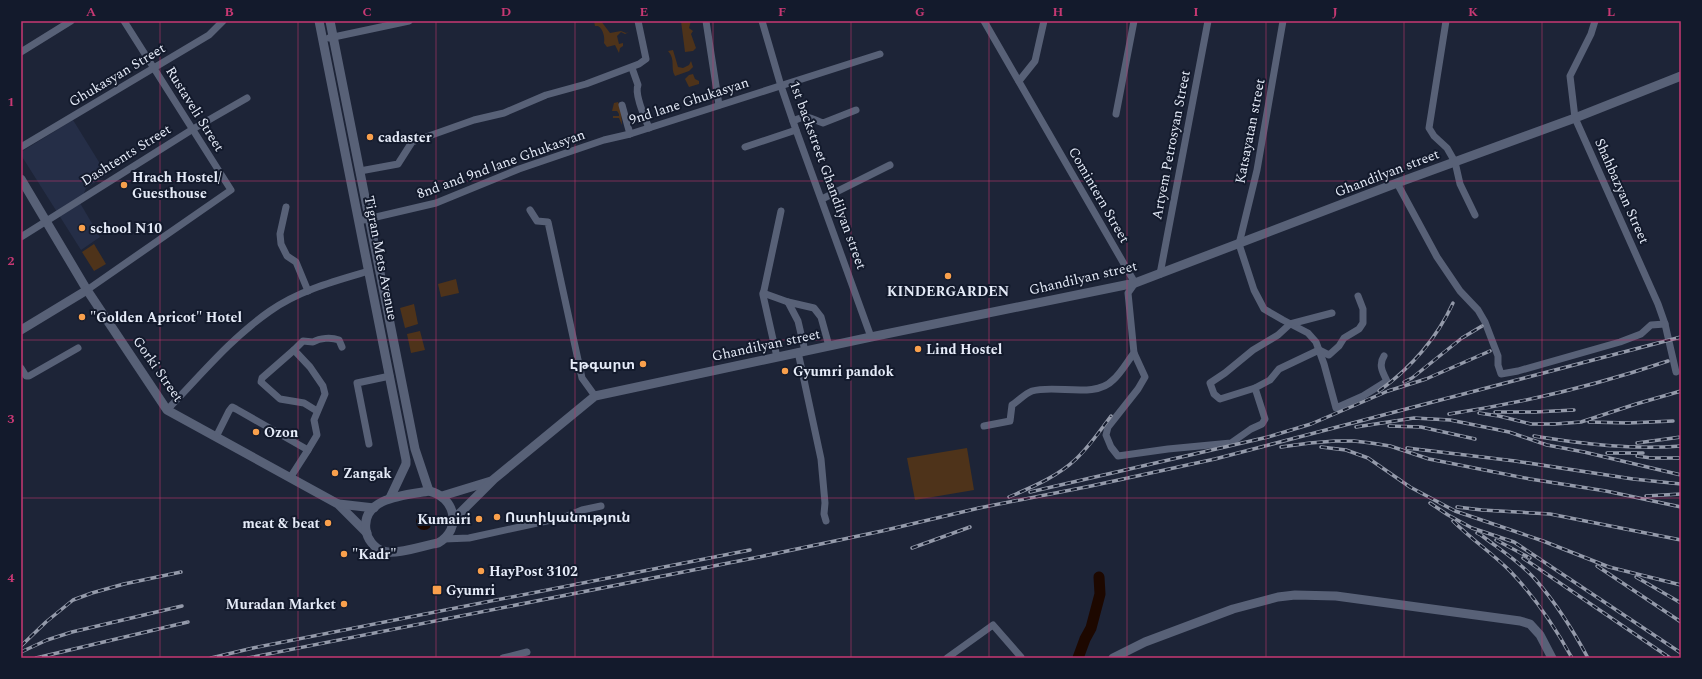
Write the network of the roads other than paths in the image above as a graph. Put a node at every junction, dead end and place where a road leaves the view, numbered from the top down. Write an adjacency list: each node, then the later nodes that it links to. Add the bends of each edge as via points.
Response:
1 (71, 21): 19 (street)
2 (124, 21): 21 (street, Rustaveli Street)
3 (223, 21): 21 (street, Ghukasyan Street, via 209,35)
4 (319, 21): 18 (main road, Tigran Mets Avenue)
5 (330, 21): 17 (main road, Tigran Mets Avenue)
6 (409, 21): 17 (street)
7 (638, 21): 22 (street, via 646,59)
8 (706, 21): 28 (street)
9 (762, 21): 25 (street, 1st backstreet Ghandilyan street)
10 (984, 21): 24 (street, Comintern Street)
11 (1044, 21): 24 (street, via 1035,61)
12 (1134, 21): 30 (street)
13 (1208, 21): 56 (street, Artyem Petrosyan Street)
14 (1283, 21): 54 (street, Katsayatan street, via 1257,170)
15 (1446, 21): 40 (street, via 1429,128 1447,148)
16 (1594, 21): 31 (street, Shahbazyan Street, via 1591,34 1570,76)
17 (333, 37): 18 (street); 42 (main road, Tigran Mets Avenue)
18 (323, 40): 52 (main road, Tigran Mets Avenue)
19 (21, 52)
20 (880, 54): 25 (street, 9nd lane Ghukasyan)
21 (154, 68): 34 (street, Rustaveli Street); 38 (street, Ghukasyan Street)
22 (632, 68): 33 (street); 42 (street, via 412,142 398,164)
23 (1681, 76): 31 (main road, Ghandilyan street)
24 (1018, 81): 57 (street, Comintern Street)
25 (781, 86): 28 (street, 9nd lane Ghukasyan); 32 (street, 1st backstreet Ghandilyan street)
26 (246, 98): 34 (street, Dashtents Street)
27 (622, 105): 36 (street)
28 (720, 105): 33 (street, 9nd lane Ghukasyan)
29 (856, 110): 32 (street, via 823,123 808,116)
30 (1116, 114)
31 (1575, 118): 40 (main road, Ghandilyan street); 65 (street, Shahbazyan Street)
32 (793, 121): 35 (street, 1st backstreet Ghandilyan street)
33 (649, 128): 36 (street, 9nd lane Ghukasyan)
34 (193, 129): 51 (street, Dashtents Street); 58 (street, Rustaveli Street, via 231,190)
35 (796, 130): 39 (street); 45 (street, 1st backstreet Ghandilyan street)
36 (630, 134): 37 (street, 9nd lane Ghukasyan)
37 (604, 140): 50 (street, 8nd and 9nd lane Ghukasyan, via 520,169 436,203)
38 (21, 147)
39 (745, 147)
40 (1455, 162): 44 (main road, Ghandilyan street); 49 (street, via 1460,184)
41 (890, 165): 45 (street)
42 (360, 171): 50 (main road, Tigran Mets Avenue)
43 (21, 179): 51 (main road, Gorki Street)
44 (1397, 183): 54 (main road, Ghandilyan street); 65 (street, via 1437,257 1485,322 1502,374 1518,372 1613,344 1641,334 1650,325)
45 (822, 200): 67 (street, 1st backstreet Ghandilyan street)
46 (286, 207): 59 (street, via 280,234 281,244 287,256 296,262)
47 (530, 210): 81 (street, via 538,221 548,222 582,378)
48 (781, 211): 60 (street)
49 (1475, 215)
50 (369, 219): 52 (street, 8nd and 9nd lane Ghukasyan); 90 (main road, Tigran Mets Avenue, via 415,449)
51 (46, 221): 53 (street, Dashtents Street); 58 (main road, Gorki Street)
52 (359, 221): 55 (main road, Tigran Mets Avenue)
53 (21, 237)
54 (1239, 244): 56 (main road, Ghandilyan street); 64 (street, via 1254,290 1264,309)
55 (369, 271): 59 (street); 79 (main road, Tigran Mets Avenue)
56 (1160, 274): 57 (main road, Ghandilyan street)
57 (1135, 283): 67 (main road, Ghandilyan street); 74 (street, via 1128,293)
58 (87, 290): 66 (main road); 82 (main road, Gorki Street)
59 (308, 291): 82 (street, via 271,310 238,335)
60 (763, 293): 62 (street); 76 (street)
61 (1358, 296): 72 (street, via 1363,309 1363,323 1359,329 1344,338 1329,355)
62 (788, 302): 68 (street, via 814,308 821,317); 73 (street, via 798,321)
63 (1332, 313): 64 (street)
64 (1290, 324): 72 (street, via 1308,333); 80 (street, via 1210,383 1214,394 1220,399)
65 (1665, 324): 78 (street, Shahbazyan Street)
66 (21, 330)
67 (871, 337): 68 (main road, Ghandilyan street)
68 (829, 346): 73 (main road, Ghandilyan street)
69 (342, 347): 71 (street, via 335,338 318,339 313,342 303,341)
70 (78, 348): 77 (street, via 29,376 26,376)
71 (294, 350): 83 (street, via 323,386 324,394); 83 (street, via 262,378 261,382 280,399 304,402)
72 (1319, 350): 75 (street, via 1336,408 1363,396 1386,381 1380,367); 80 (street, via 1279,369 1270,380)
73 (802, 352): 76 (main road, Ghandilyan street); 97 (street, via 821,459)
74 (1134, 353): 80 (street, via 1145,377 1108,427 1106,435 1118,456 1231,443 1262,424 1265,419); 84 (street, via 1113,381 1097,389 1031,391 1012,405 1010,421)
75 (1384, 356)
76 (776, 357): 81 (main road, Ghandilyan street)
77 (21, 368)
78 (1676, 372)
79 (390, 376): 86 (street, via 357,383); 92 (main road, Tigran Mets Avenue, via 406,460)
80 (1255, 388)
81 (595, 396): 89 (main road, Ghandilyan street)
82 (167, 410): 85 (main road, Gorki Street)
83 (317, 411): 87 (street, via 314,423 316,435)
84 (984, 426)
85 (216, 437): 87 (street, via 232,407); 88 (main road, Gorki Street)
86 (369, 444)
87 (308, 450): 88 (street)
88 (290, 478): 93 (main road, Gorki Street)
89 (494, 480): 91 (main road, Ghandilyan street); 96 (main road, Ghandilyan street)
90 (429, 492): 91 (main road); 92 (main road)
91 (442, 496): 96 (main road, via 449,505)
92 (390, 498): 95 (main road)
93 (339, 504): 95 (main road, Gorki Street); 98 (main road, Gorki Street)
94 (601, 506): 99 (street, via 565,517 469,538)
95 (374, 508): 98 (main road, via 366,522)
96 (453, 520): 99 (main road, via 451,529)
97 (826, 521)
98 (367, 533): 99 (main road, via 368,538 377,547 392,552 438,543)
99 (444, 539)
100 (527, 652): 102 (street)
101 (1021, 657): 103 (street, via 993,625)
102 (503, 658)
103 (947, 658)
104 (1113, 658): 105 (main road, via 1145,642 1233,609 1278,597 1316,594 1520,621 1530,624 1540,635)
105 (1552, 658)

